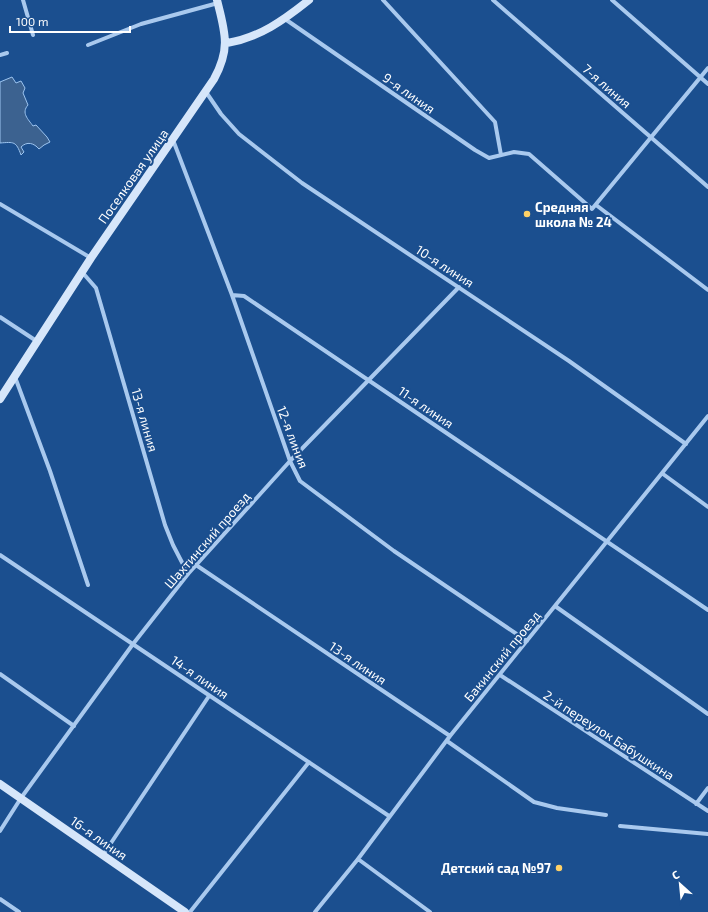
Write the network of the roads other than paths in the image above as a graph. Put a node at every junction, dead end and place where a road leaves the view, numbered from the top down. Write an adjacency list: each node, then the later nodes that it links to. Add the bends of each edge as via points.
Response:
1 (23, 0): 8 (street)
2 (309, 0): 7 (street)
3 (383, 0): 19 (street, via 495,122)
4 (493, 0): 17 (street, 7-я линия)
5 (612, 0): 14 (street)
6 (218, 2): 9 (street); 10 (street, via 141,24)
7 (285, 19): 9 (street, via 261,32); 19 (street, 9-я линия, via 474,150 489,158)
8 (33, 35)
9 (227, 43): 16 (street, Поселковая улица, via 221,68)
10 (88, 45)
11 (7, 53): 12 (street)
12 (0, 55)
13 (708, 68): 14 (street)
14 (700, 78): 15 (street); 17 (street)
15 (708, 84)
16 (206, 92): 18 (street, Поселковая улица); 25 (street, 10-я линия, via 239,134 302,183)
17 (651, 138): 20 (street, 7-я линия); 22 (street)
18 (173, 140): 23 (street, Поселковая улица); 27 (street, 12-я линия)
19 (501, 155): 22 (street, 9-я линия, via 514,152 529,154 592,209)
20 (708, 187)
21 (0, 204): 23 (street)
22 (596, 205): 26 (street)
23 (91, 258): 24 (street, Поселковая улица)
24 (82, 272): 29 (street, Поселковая улица); 41 (street, 13-я линия, via 96,288 165,525)
25 (459, 287): 31 (street, Шахтинский проезд); 34 (street, 10-я линия, via 570,360)
26 (708, 290)
27 (232, 295): 31 (street, 11-я линия, via 244,296); 35 (street, 12-я линия)
28 (0, 317): 29 (street)
29 (38, 342): 30 (street, Поселковая улица)
30 (15, 377): 32 (street, Поселковая улица); 42 (street)
31 (369, 381): 35 (street, Шахтинский проезд); 38 (street, 11-я линия)
32 (0, 399)
33 (708, 416): 34 (street, Бакинский проезд)
34 (686, 444): 36 (street, Бакинский проезд)
35 (290, 461): 40 (street, Шахтинский проезд); 45 (street, 12-я линия, via 300,481 394,551)
36 (663, 474): 37 (street); 38 (street, Бакинский проезд)
37 (708, 507)
38 (608, 541): 43 (street, Бакинский проезд); 44 (street, 11-я линия)
39 (0, 555): 46 (street, 14-я линия)
40 (196, 565): 41 (street, Шахтинский проезд); 52 (street, 13-я линия)
41 (188, 574): 46 (street, Шахтинский проезд)
42 (88, 585)
43 (555, 606): 45 (street, Бакинский проезд); 50 (street)
44 (708, 610)
45 (527, 641): 48 (street, Бакинский проезд)
46 (133, 644): 49 (street, 14-я линия); 51 (street, Шахтинский проезд)
47 (0, 674): 51 (street)
48 (500, 675): 52 (street, Бакинский проезд); 58 (street, 2-й переулок Бабушкина)
49 (209, 696): 54 (street, 14-я линия); 65 (street)
50 (708, 714)
51 (74, 726): 57 (street, Шахтинский проезд)
52 (450, 736): 53 (street, Бакинский проезд)
53 (447, 740): 60 (street, via 534,802); 61 (street, Бакинский проезд)
54 (309, 762): 61 (street, 14-я линия); 70 (street)
55 (0, 784): 57 (street, 16-я линия)
56 (708, 788): 58 (street)
57 (21, 798): 63 (street, Шахтинский проезд); 65 (street, 16-я линия)
58 (696, 804): 59 (street, 2-й переулок Бабушкина)
59 (708, 811)
60 (606, 815)
61 (389, 816): 66 (street, Бакинский проезд)
62 (620, 826): 64 (street)
63 (0, 831)
64 (708, 834)
65 (103, 855): 69 (street, 16-я линия)
66 (358, 859): 71 (street, Бакинский проезд); 72 (street)
67 (0, 899): 68 (street)
68 (19, 912)
69 (185, 912)
70 (190, 912)
71 (315, 912)
72 (430, 912)

